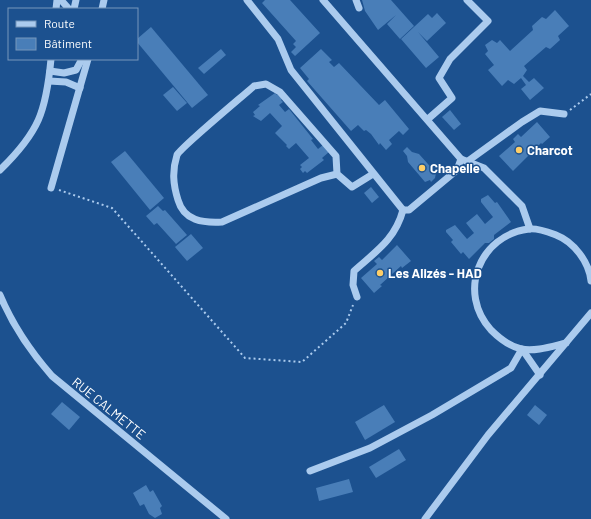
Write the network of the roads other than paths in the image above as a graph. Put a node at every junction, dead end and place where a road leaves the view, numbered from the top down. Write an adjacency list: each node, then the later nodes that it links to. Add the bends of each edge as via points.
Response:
1 (61, 0): 6 (street)
2 (247, 0): 19 (street, via 278,39 291,70)
3 (323, 0): 15 (street)
4 (356, 0): 7 (street)
5 (468, 0): 15 (street, via 488,22 450,59 439,78 452,98)
6 (68, 8)
7 (359, 8)
8 (51, 60): 11 (street)
9 (81, 60): 11 (street, via 76,70 64,73)
10 (88, 60): 13 (street)
11 (50, 71): 12 (street)
12 (49, 81): 13 (street, via 66,82); 17 (street, via 46,103 38,124 21,148)
13 (80, 88): 20 (street)
14 (564, 114): 16 (street, via 540,111)
15 (428, 119): 16 (street)
16 (465, 160): 21 (street, via 457,170 409,210); 22 (street, via 484,168 522,206)
17 (0, 170)
18 (337, 174): 18 (street, via 336,156 280,92 266,84 254,86 178,154 172,181 179,205 187,217 206,223 222,222 321,178); 19 (street, via 352,187)
19 (373, 174): 21 (street)
20 (51, 188)
21 (403, 210): 26 (street, via 398,227 387,242 354,271 353,285)
22 (530, 229): 23 (street, via 544,230 562,237 583,256); 29 (street, via 513,234 497,243 483,256 474,278 475,302 483,320 501,340)
23 (589, 269): 24 (street)
24 (591, 281)
25 (0, 295): 32 (street, RUE CALMETTE, via 20,335 52,376)
26 (357, 297)
27 (591, 313): 28 (street)
28 (566, 343): 29 (street, via 547,348); 30 (street)
29 (522, 349): 30 (street); 31 (street, via 511,368 432,415 370,448)
30 (540, 375): 33 (street, via 488,436)
31 (310, 471)
32 (226, 519)
33 (425, 519)

